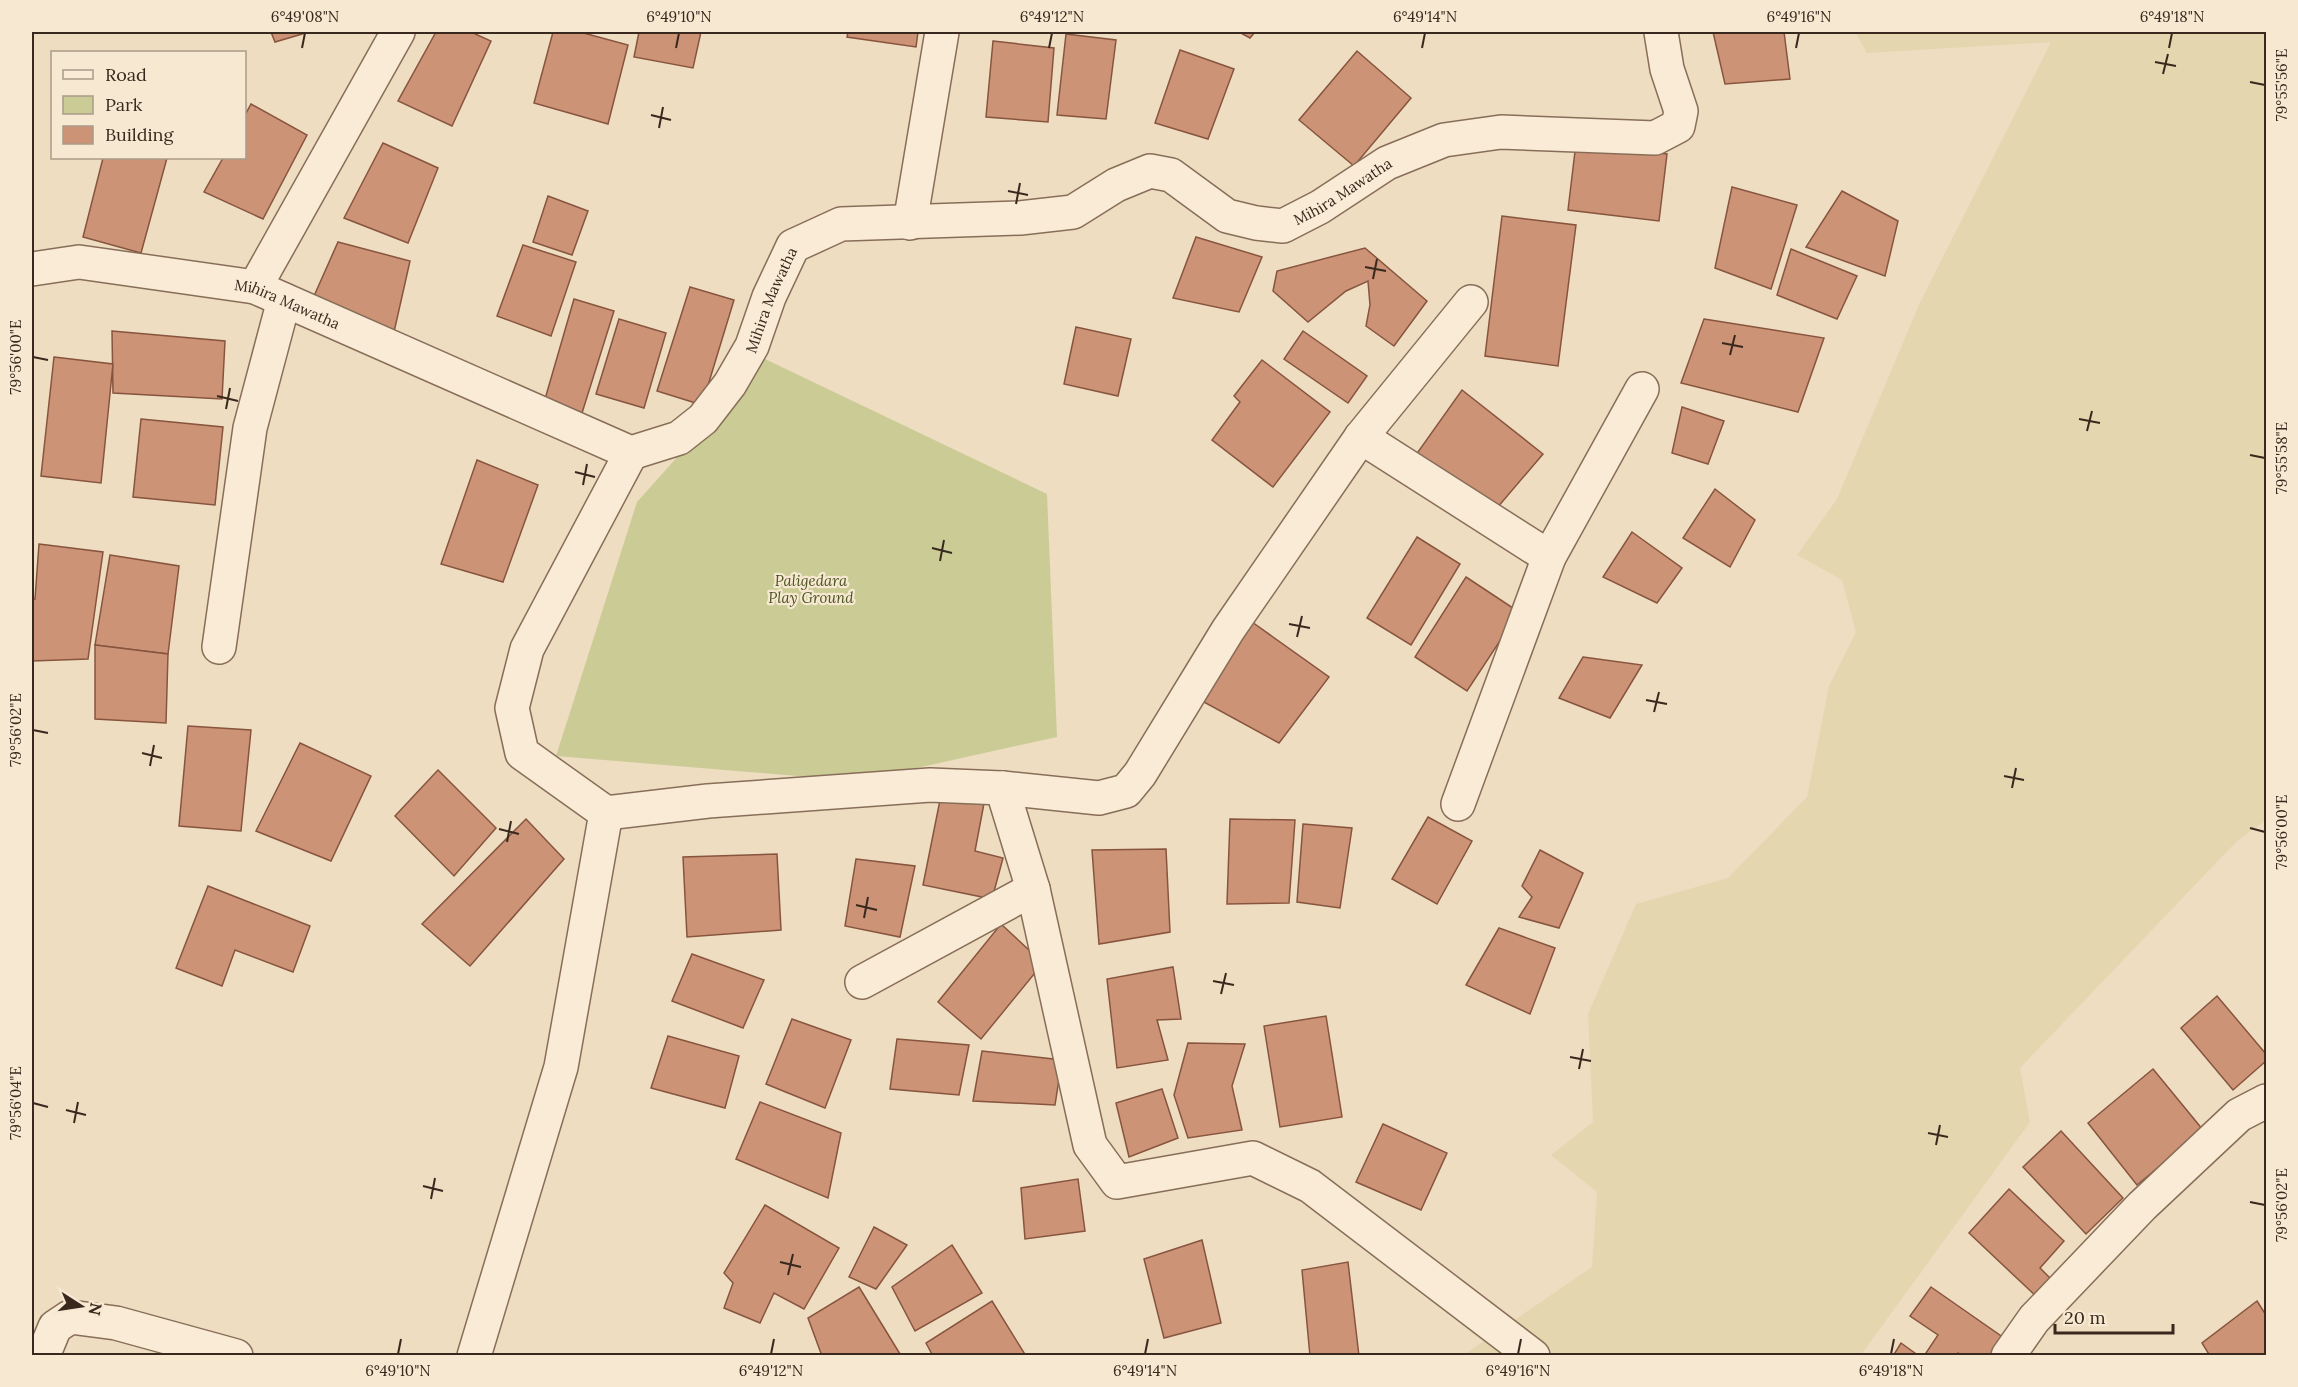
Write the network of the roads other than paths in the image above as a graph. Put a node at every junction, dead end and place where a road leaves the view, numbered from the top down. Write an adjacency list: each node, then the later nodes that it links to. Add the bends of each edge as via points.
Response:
1 (398, 32): 6 (street)
2 (942, 32): 4 (street)
3 (1660, 32): 4 (street, Mihira Mawatha, via 1681,111 1678,126 1655,138 1501,132 1444,140 1387,163 1283,226 1227,216 1171,175 1150,171 1116,185 1073,212)
4 (910, 223): 11 (street, Mihira Mawatha, via 841,224 793,246 752,346 703,419 679,438)
5 (32, 269): 6 (street, Mihira Mawatha, via 79,262)
6 (255, 287): 7 (street, Mihira Mawatha)
7 (284, 300): 11 (street, Mihira Mawatha); 13 (street, via 250,428)
8 (1471, 302): 10 (street)
9 (1642, 389): 12 (street)
10 (1361, 437): 12 (street); 14 (street, via 1228,630 1126,791 1099,798)
11 (632, 453): 16 (street, via 527,649 512,708 522,753)
12 (1549, 557): 15 (street)
13 (219, 647)
14 (1002, 788): 16 (street, via 930,785 708,801); 17 (street)
15 (1458, 804)
16 (606, 813): 22 (street, via 561,1067)
17 (1033, 889): 18 (street); 23 (street, via 1090,1145 1117,1182 1253,1158 1310,1186)
18 (862, 982)
19 (2266, 1101): 24 (street, via 2239,1115 2142,1206 2034,1319)
20 (43, 1356): 21 (street, via 55,1327 70,1317 116,1323)
21 (236, 1356)
22 (474, 1356)
23 (1533, 1356)
24 (2008, 1356)

